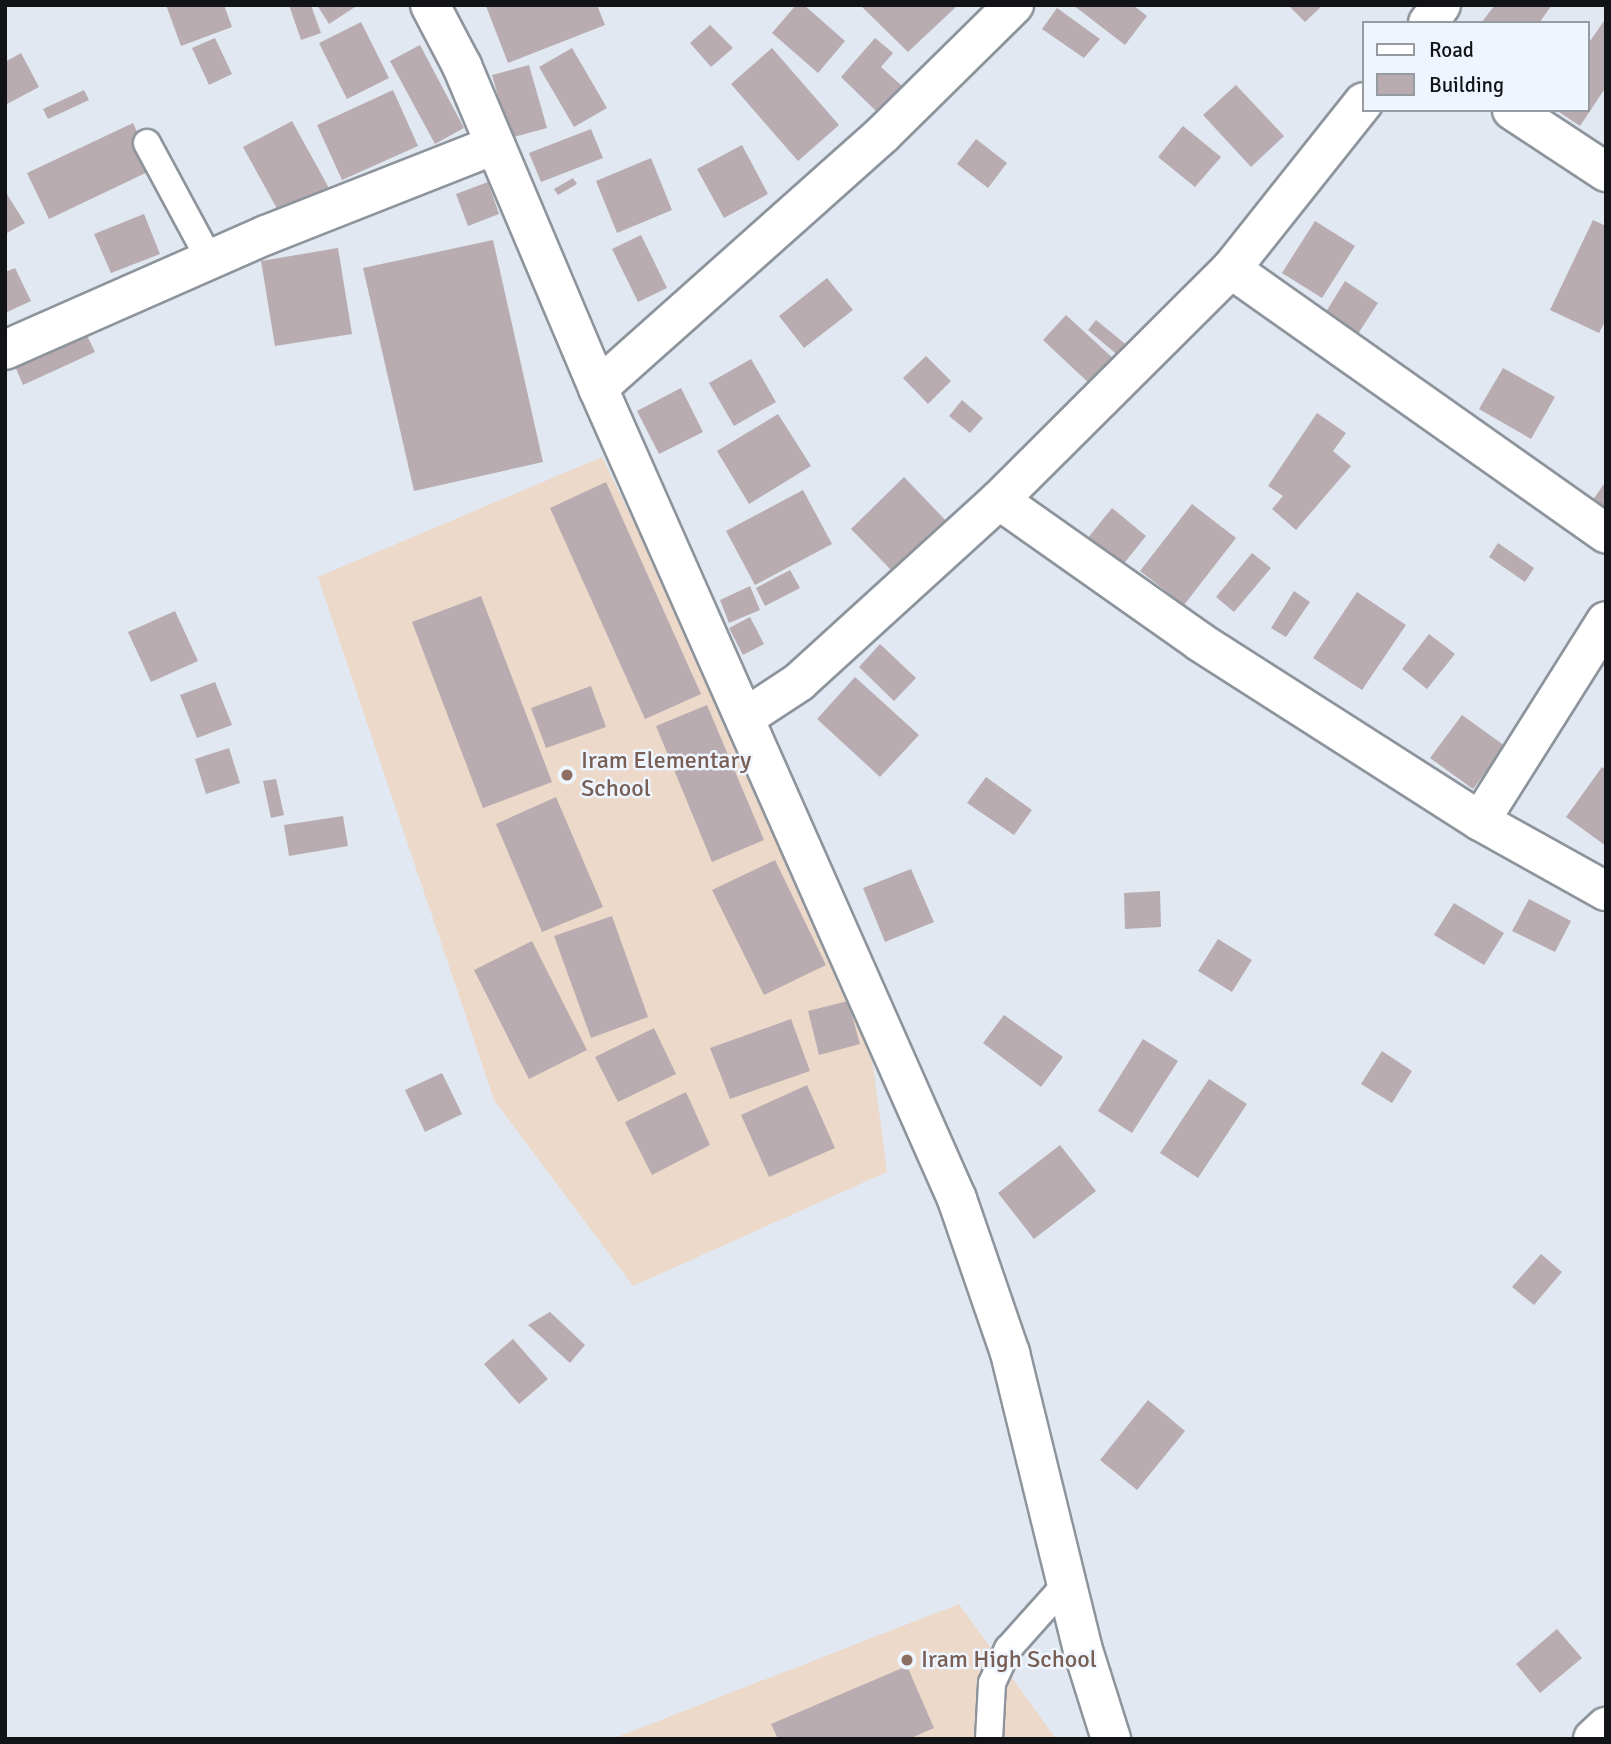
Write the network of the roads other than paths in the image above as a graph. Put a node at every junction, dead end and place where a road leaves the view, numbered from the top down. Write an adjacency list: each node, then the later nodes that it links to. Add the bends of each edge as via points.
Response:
1 (430, 5): 8 (street)
2 (1014, 5): 13 (street, via 883,134)
3 (1441, 5): 4 (street)
4 (1429, 21)
5 (1362, 105): 11 (street)
6 (1515, 112): 9 (street)
7 (147, 143): 10 (lane)
8 (495, 145): 10 (street); 13 (street)
9 (1606, 172)
10 (210, 260): 12 (street)
11 (1231, 269): 14 (street); 15 (street)
12 (5, 350)
13 (598, 388): 17 (street)
14 (999, 500): 17 (street, via 799,682); 18 (street, via 1200,642)
15 (1606, 534)
16 (1606, 621): 18 (street)
17 (746, 717): 20 (street, via 957,1199 1010,1353)
18 (1480, 821): 19 (street)
19 (1606, 891)
20 (1067, 1583): 22 (lane, via 1008,1649 992,1683); 23 (street)
21 (1606, 1727): 24 (street)
22 (989, 1739)
23 (1111, 1739)
24 (1593, 1739)

